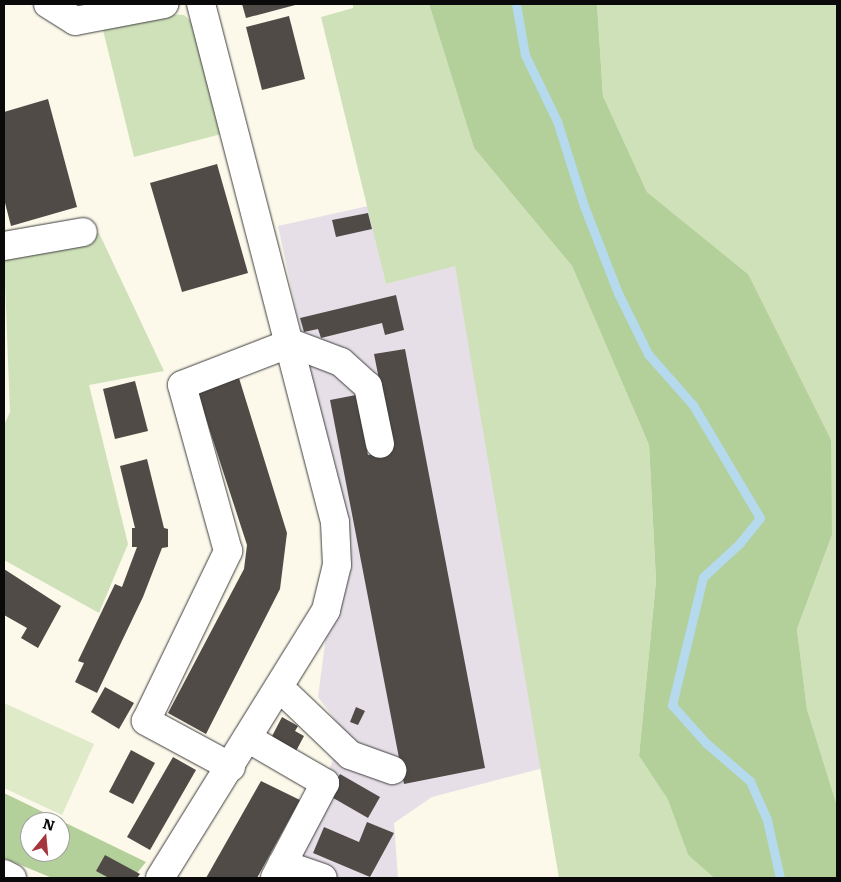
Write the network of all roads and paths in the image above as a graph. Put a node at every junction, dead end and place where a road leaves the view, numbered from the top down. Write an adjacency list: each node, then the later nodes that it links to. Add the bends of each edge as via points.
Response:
1 (48, 4): 2 (street, via 75,21)
2 (164, 4)
3 (202, 4): 6 (street)
4 (82, 232): 5 (street)
5 (4, 246)
6 (291, 344): 7 (street, via 341,362 368,386); 8 (street, via 335,522 336,565 326,610); 10 (street, via 182,385 228,552 146,721)
7 (380, 444)
8 (281, 688): 9 (street); 11 (street, via 350,755)
9 (250, 739): 10 (street); 12 (street, via 325,783)
10 (231, 767): 15 (street)
11 (392, 770)
12 (279, 871): 16 (street)
13 (4, 874): 14 (street)
14 (12, 878)
15 (160, 878)
16 (323, 878)

